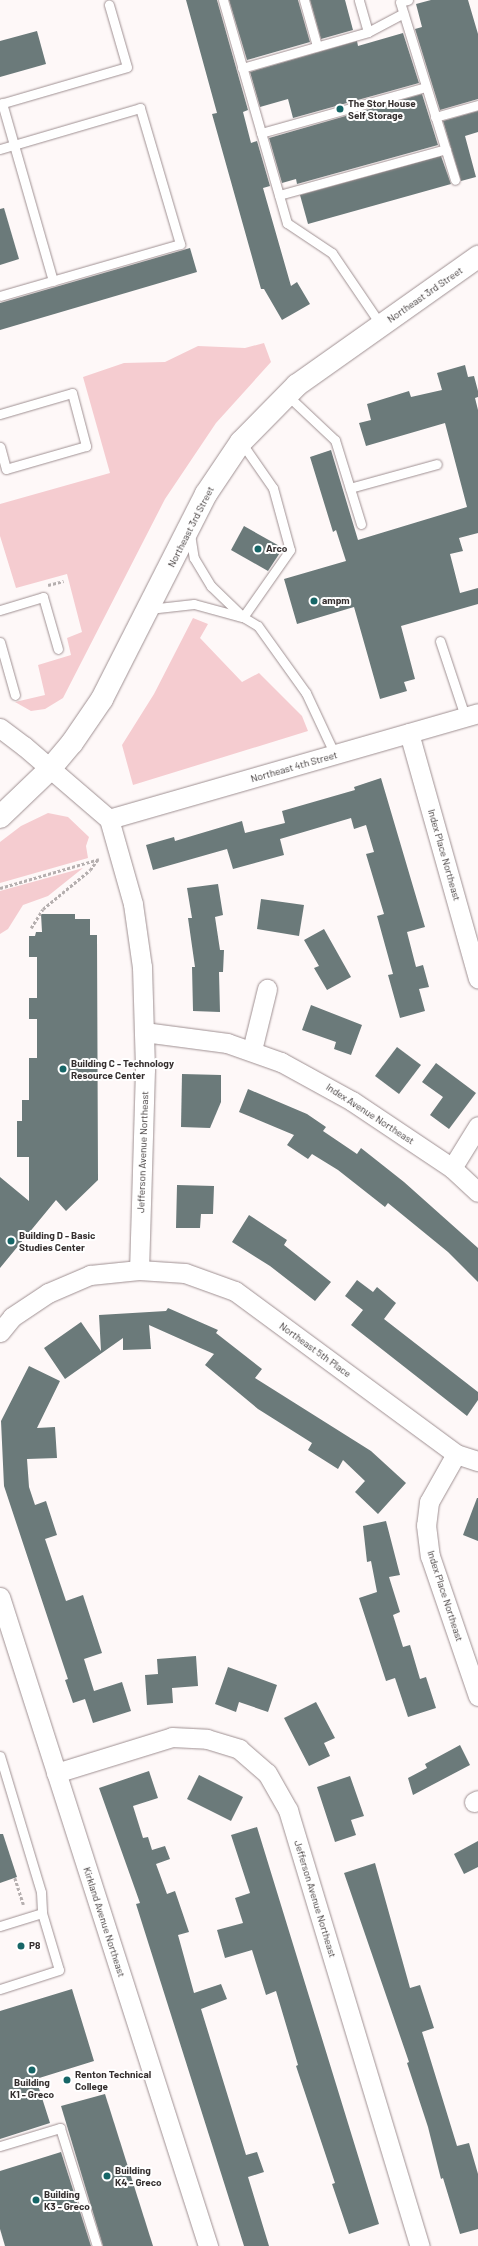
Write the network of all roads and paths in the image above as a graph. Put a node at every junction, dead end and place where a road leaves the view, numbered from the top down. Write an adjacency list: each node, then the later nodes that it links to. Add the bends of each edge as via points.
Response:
1 (223, 0): 9 (lane)
2 (304, 0): 8 (lane)
3 (359, 0): 7 (lane)
4 (408, 0): 6 (lane, via 400,2)
5 (109, 5): 11 (lane, via 127,67)
6 (403, 13): 7 (lane); 10 (lane)
7 (368, 32): 8 (lane)
8 (317, 46): 9 (lane)
9 (242, 68): 14 (lane)
10 (426, 87): 13 (lane); 14 (lane)
11 (1, 104): 15 (lane)
12 (478, 105): 13 (lane)
13 (434, 117): 17 (lane)
14 (261, 133): 19 (lane)
15 (14, 145): 16 (lane); 21 (lane); 21 (lane, via 140,108 180,244)
16 (0, 149)
17 (446, 149): 18 (lane); 19 (lane)
18 (455, 180)
19 (279, 195): 23 (lane, via 287,223 332,253)
20 (478, 257): 23 (main road, Northeast 3rd Street)
21 (53, 281): 22 (lane)
22 (0, 296)
23 (381, 325): 24 (main road, Northeast 3rd Street, via 297,385)
24 (287, 395): 26 (main road, Northeast 3rd Street); 29 (lane, via 335,440)
25 (0, 414): 27 (lane, via 72,393 86,446 6,469)
26 (241, 442): 31 (main road, Northeast 3rd Street, via 206,494); 34 (lane, via 273,488 290,550)
27 (0, 447)
28 (437, 464): 29 (lane)
29 (350, 488): 30 (lane)
30 (361, 524)
31 (189, 529): 32 (main road, Northeast 3rd Street); 34 (lane, via 194,558 211,586)
32 (149, 609): 34 (lane, via 194,604); 43 (main road, Northeast 3rd Street, via 102,699 72,743)
33 (0, 610): 37 (lane, via 43,597)
34 (243, 617): 42 (lane, via 258,626 306,693)
35 (440, 641): 39 (lane)
36 (0, 642): 38 (lane)
37 (58, 650)
38 (15, 695)
39 (472, 714): 41 (street, Northeast 4th Street)
40 (0, 728): 43 (street)
41 (409, 733): 42 (street, Northeast 4th Street); 48 (street, Index Place Northeast)
42 (335, 755): 45 (street, Northeast 4th Street)
43 (50, 769): 44 (main road); 45 (street)
44 (0, 817)
45 (109, 819): 50 (street, Jefferson Avenue Northeast, via 133,904 139,939)
46 (0, 888): 47 (path, via 99,859 90,870 43,909)
47 (31, 928)
48 (478, 978)
49 (267, 988): 51 (street)
50 (144, 1032): 51 (street, Index Avenue Northeast, via 195,1037); 55 (street, Jefferson Avenue Northeast)
51 (252, 1050): 53 (street, Index Avenue Northeast, via 281,1062 352,1101)
52 (478, 1126): 53 (street)
53 (452, 1168): 54 (street, Index Avenue Northeast)
54 (478, 1192)
55 (139, 1270): 56 (street, via 90,1276 48,1292 12,1317); 57 (street, Northeast 5th Place, via 185,1273 235,1291)
56 (0, 1332)
57 (456, 1454): 58 (street, Northeast 5th Place); 60 (street, Index Place Northeast, via 429,1502 426,1525 430,1556)
58 (478, 1461)
59 (0, 1597): 62 (street, Kirkland Avenue Northeast)
60 (478, 1696)
61 (0, 1756): 64 (lane, via 42,1892)
62 (56, 1773): 70 (street, Kirkland Avenue Northeast); 71 (street, Jefferson Avenue Northeast, via 172,1737 207,1739 239,1749 267,1773 288,1810)
63 (15, 1878): 65 (path)
64 (42, 1913): 65 (lane); 67 (lane, via 59,1970)
65 (27, 1917): 66 (lane)
66 (0, 1926)
67 (0, 1989)
68 (0, 2146): 69 (lane, via 60,2128)
69 (97, 2246)
70 (208, 2246)
71 (420, 2246)

